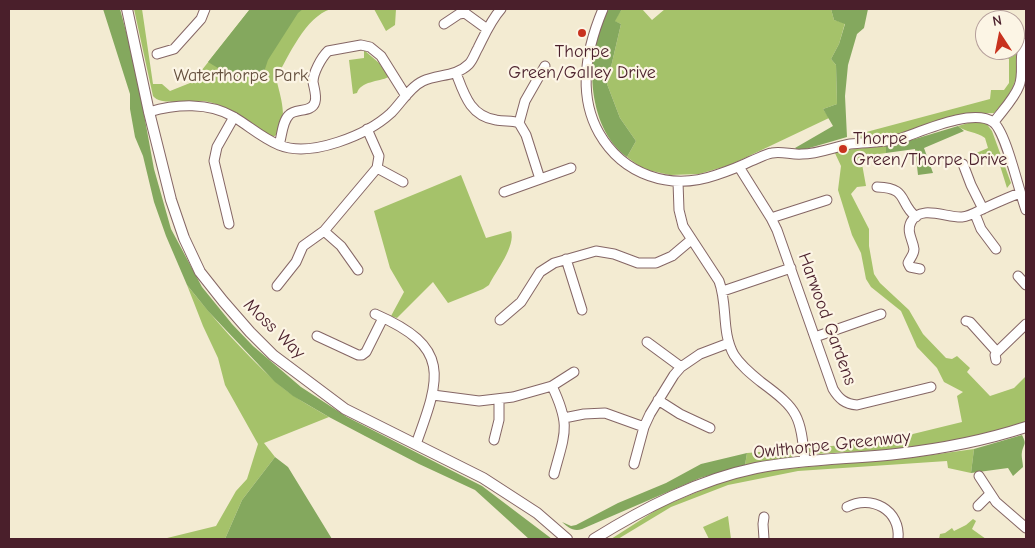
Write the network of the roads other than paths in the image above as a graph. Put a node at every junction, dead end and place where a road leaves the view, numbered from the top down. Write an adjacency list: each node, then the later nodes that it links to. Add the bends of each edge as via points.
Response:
1 (128, 9): 12 (street, Moss Way)
2 (205, 9): 8 (street, via 174,49)
3 (501, 9): 6 (street)
4 (603, 9): 24 (street, via 587,62 587,93 596,128 612,152 633,169)
5 (444, 24): 6 (street, via 465,13)
6 (487, 29): 10 (street, via 471,62)
7 (1026, 43): 14 (street, via 1019,86)
8 (157, 54)
9 (544, 66): 15 (street, via 525,101)
10 (456, 73): 11 (street, via 422,81); 15 (street, via 473,109 488,119)
11 (406, 96): 16 (street, via 390,113); 17 (street, via 381,56 370,47 361,45 328,51 313,78 314,104 288,116)
12 (149, 112): 13 (street, via 205,106); 66 (street, Moss Way, via 184,238 200,272 223,301 273,355 303,379 345,409)
13 (234, 117): 17 (street); 33 (street, via 217,147 214,161)
14 (994, 122): 19 (street, via 965,119 893,140 850,144 805,154 770,153); 27 (street, via 1006,146)
15 (519, 123): 22 (street)
16 (367, 129): 17 (street, via 344,139 304,149); 20 (street, via 379,156)
17 (279, 145)
18 (963, 164): 30 (street)
19 (739, 167): 24 (street, via 713,176); 32 (street, Harwood Gardens)
20 (377, 168): 23 (street); 34 (street)
21 (571, 168): 22 (street)
22 (540, 179): 26 (street)
23 (403, 182)
24 (678, 182): 35 (street, via 680,218)
25 (877, 188): 31 (street, via 892,188 899,193)
26 (504, 192)
27 (1020, 194): 29 (street); 30 (street)
28 (827, 200): 32 (street)
29 (1026, 210)
30 (979, 211): 31 (street, via 963,217 925,213); 36 (street, via 981,229)
31 (916, 217): 39 (street, via 910,229 914,249 908,263 914,269)
32 (772, 218): 38 (street, Harwood Gardens)
33 (229, 224)
34 (324, 231): 40 (street, via 341,246); 43 (street, via 303,246 296,262)
35 (691, 240): 37 (street, via 672,256 656,263 638,263 596,251); 44 (street, via 719,281)
36 (996, 249)
37 (566, 259): 45 (street); 47 (street, via 540,272 521,302)
38 (791, 268): 44 (street); 51 (street, Harwood Gardens)
39 (920, 269)
40 (358, 270)
41 (1018, 276): 42 (street)
42 (1026, 285)
43 (277, 286)
44 (722, 291): 53 (street)
45 (582, 310)
46 (881, 314): 51 (street)
47 (500, 320)
48 (966, 320): 49 (street, via 997,356)
49 (1026, 325)
50 (317, 336): 58 (street, via 362,355 379,316 412,333 432,362)
51 (815, 337): 57 (street, Harwood Gardens, via 834,389 840,399 850,404 866,404)
52 (647, 342): 54 (street)
53 (729, 343): 54 (street, via 700,354); 67 (street, via 742,366 794,410 802,429)
54 (681, 367): 60 (street)
55 (574, 372): 56 (street)
56 (552, 386): 59 (street); 61 (street)
57 (931, 386)
58 (433, 396): 59 (street); 66 (street)
59 (499, 399): 65 (street, via 499,420)
60 (658, 400): 62 (street); 64 (street)
61 (564, 418): 62 (street, via 605,414); 69 (street, via 564,434)
62 (644, 427): 68 (street)
63 (1026, 427): 67 (street, Owlthorpe Greenway, via 989,439 937,449)
64 (710, 428)
65 (494, 440)
66 (416, 444): 76 (street, Moss Way, via 516,498)
67 (804, 461): 77 (street, Owlthorpe Greenway, via 754,468 687,490)
68 (634, 464)
69 (554, 474)
70 (979, 476): 71 (street)
71 (990, 494): 72 (street); 75 (street)
72 (978, 506)
73 (847, 507): 79 (street, via 862,502 888,510 898,525)
74 (764, 517): 78 (street)
75 (1026, 528)
76 (567, 539)
77 (594, 539)
78 (764, 539)
79 (898, 539)

